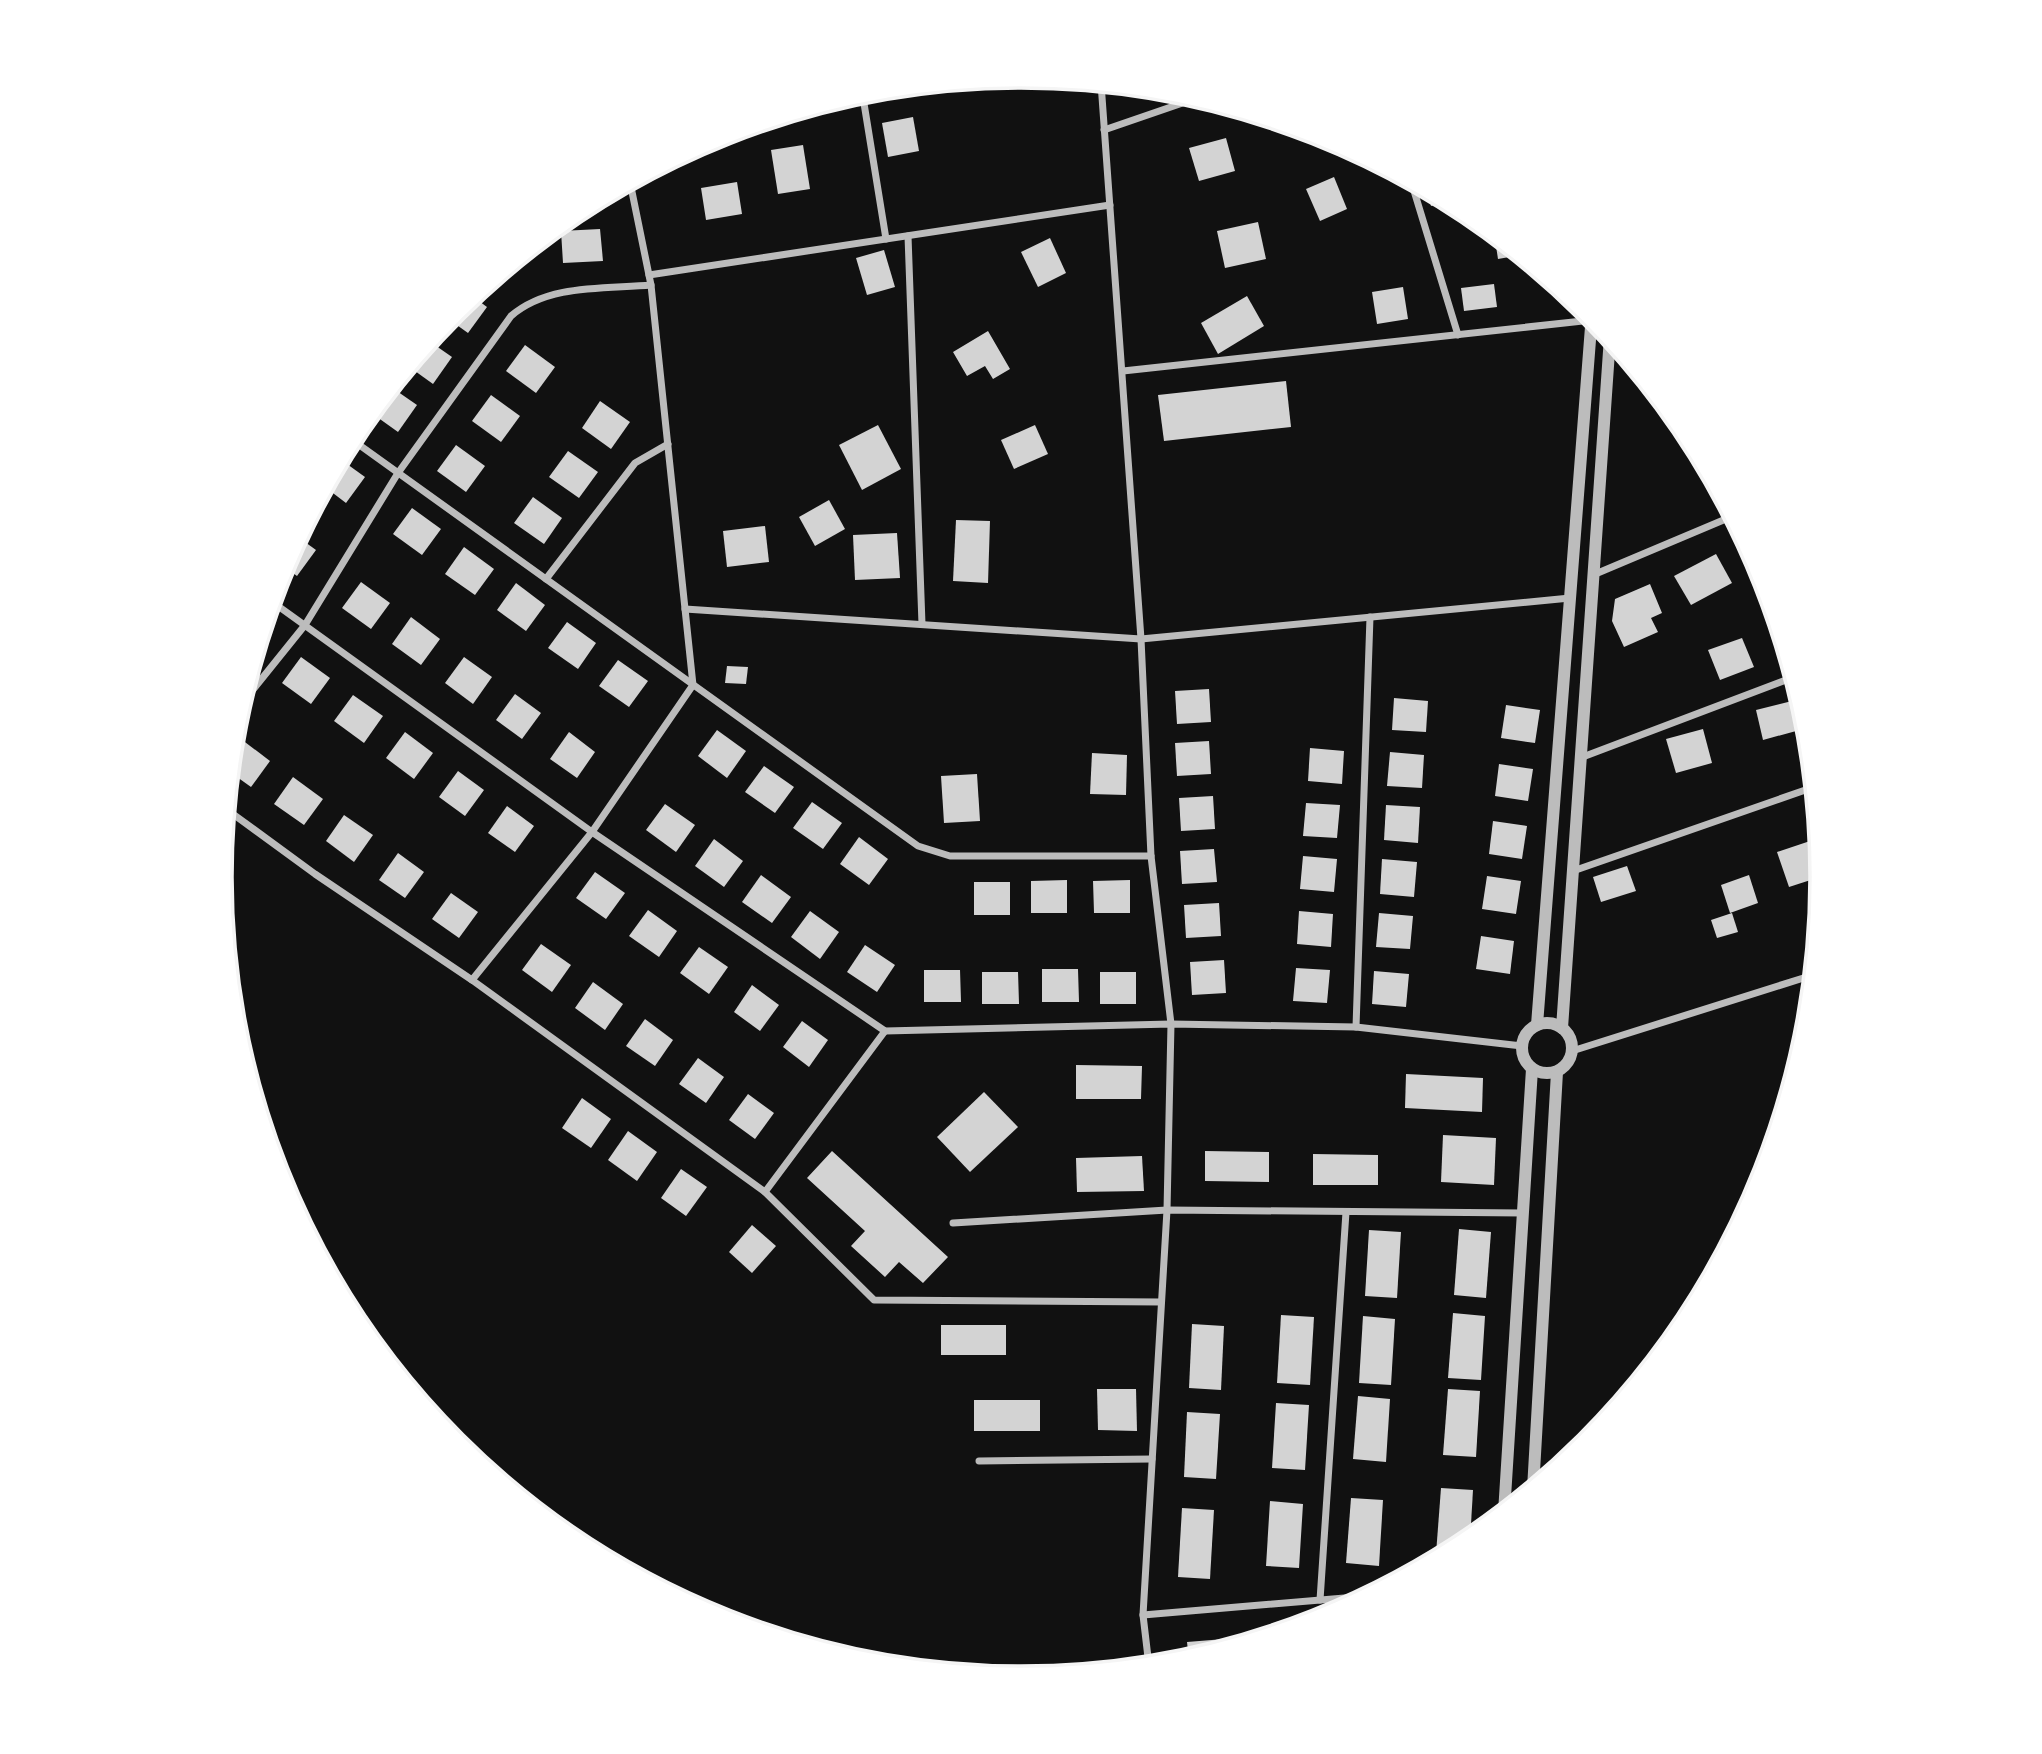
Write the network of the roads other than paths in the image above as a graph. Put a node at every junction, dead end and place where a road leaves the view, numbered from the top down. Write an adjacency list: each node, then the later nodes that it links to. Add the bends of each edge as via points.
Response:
1 (1102, 92): 4 (street)
2 (864, 104): 9 (street)
3 (1179, 104): 4 (street)
4 (1104, 130): 7 (street)
5 (631, 190): 10 (street)
6 (1413, 192): 14 (street)
7 (1110, 205): 8 (street); 16 (street)
8 (908, 236): 9 (street); 27 (street)
9 (886, 239): 10 (street)
10 (649, 275): 11 (street)
11 (651, 285): 17 (street); 19 (street, via 554,293 520,308)
12 (1580, 320): 14 (street)
13 (1592, 332): 23 (street)
14 (1458, 335): 16 (street)
15 (1609, 350): 21 (street)
16 (1123, 372): 29 (street)
17 (668, 444): 22 (street, via 635,463); 25 (street)
18 (360, 446): 19 (street)
19 (398, 473): 22 (street); 28 (street)
20 (1725, 520): 21 (street)
21 (1592, 575): 33 (street)
22 (546, 579): 31 (street)
23 (1570, 598): 26 (street); 42 (street)
24 (279, 607): 28 (street)
25 (685, 609): 27 (street); 31 (street)
26 (1370, 617): 29 (street); 43 (street)
27 (922, 624): 29 (street)
28 (305, 625): 32 (street); 36 (street)
29 (1141, 639): 37 (street)
30 (1786, 680): 33 (street)
31 (693, 685): 36 (street); 37 (street, via 929,851 950,856)
32 (255, 687)
33 (1579, 759): 38 (street)
34 (1806, 790): 38 (street)
35 (234, 815): 40 (street)
36 (592, 832): 40 (street); 45 (street)
37 (1151, 856): 41 (street)
38 (1572, 872): 44 (street)
39 (1804, 978): 47 (street)
40 (472, 980): 50 (street)
41 (1171, 1024): 43 (street); 45 (street); 51 (street)
42 (1537, 1025): 44 (street); 46 (street)
43 (1356, 1027): 46 (street)
44 (1562, 1028): 47 (street, via 1572,1042)
45 (885, 1031): 50 (street)
46 (1522, 1045): 48 (street)
47 (1572, 1051): 49 (street)
48 (1532, 1069): 49 (street); 53 (street)
49 (1558, 1072): 58 (street)
50 (765, 1192): 55 (street, via 874,1300)
51 (1167, 1210): 52 (street); 54 (street); 55 (street)
52 (1346, 1212): 53 (street); 61 (street)
53 (1523, 1213): 59 (street)
54 (953, 1223)
55 (1161, 1302): 56 (street)
56 (1152, 1459): 57 (street); 62 (street)
57 (979, 1461)
58 (1534, 1478)
59 (1505, 1501)
60 (1340, 1598): 61 (street)
61 (1320, 1600): 62 (street)
62 (1143, 1615): 63 (street)
63 (1148, 1656)

